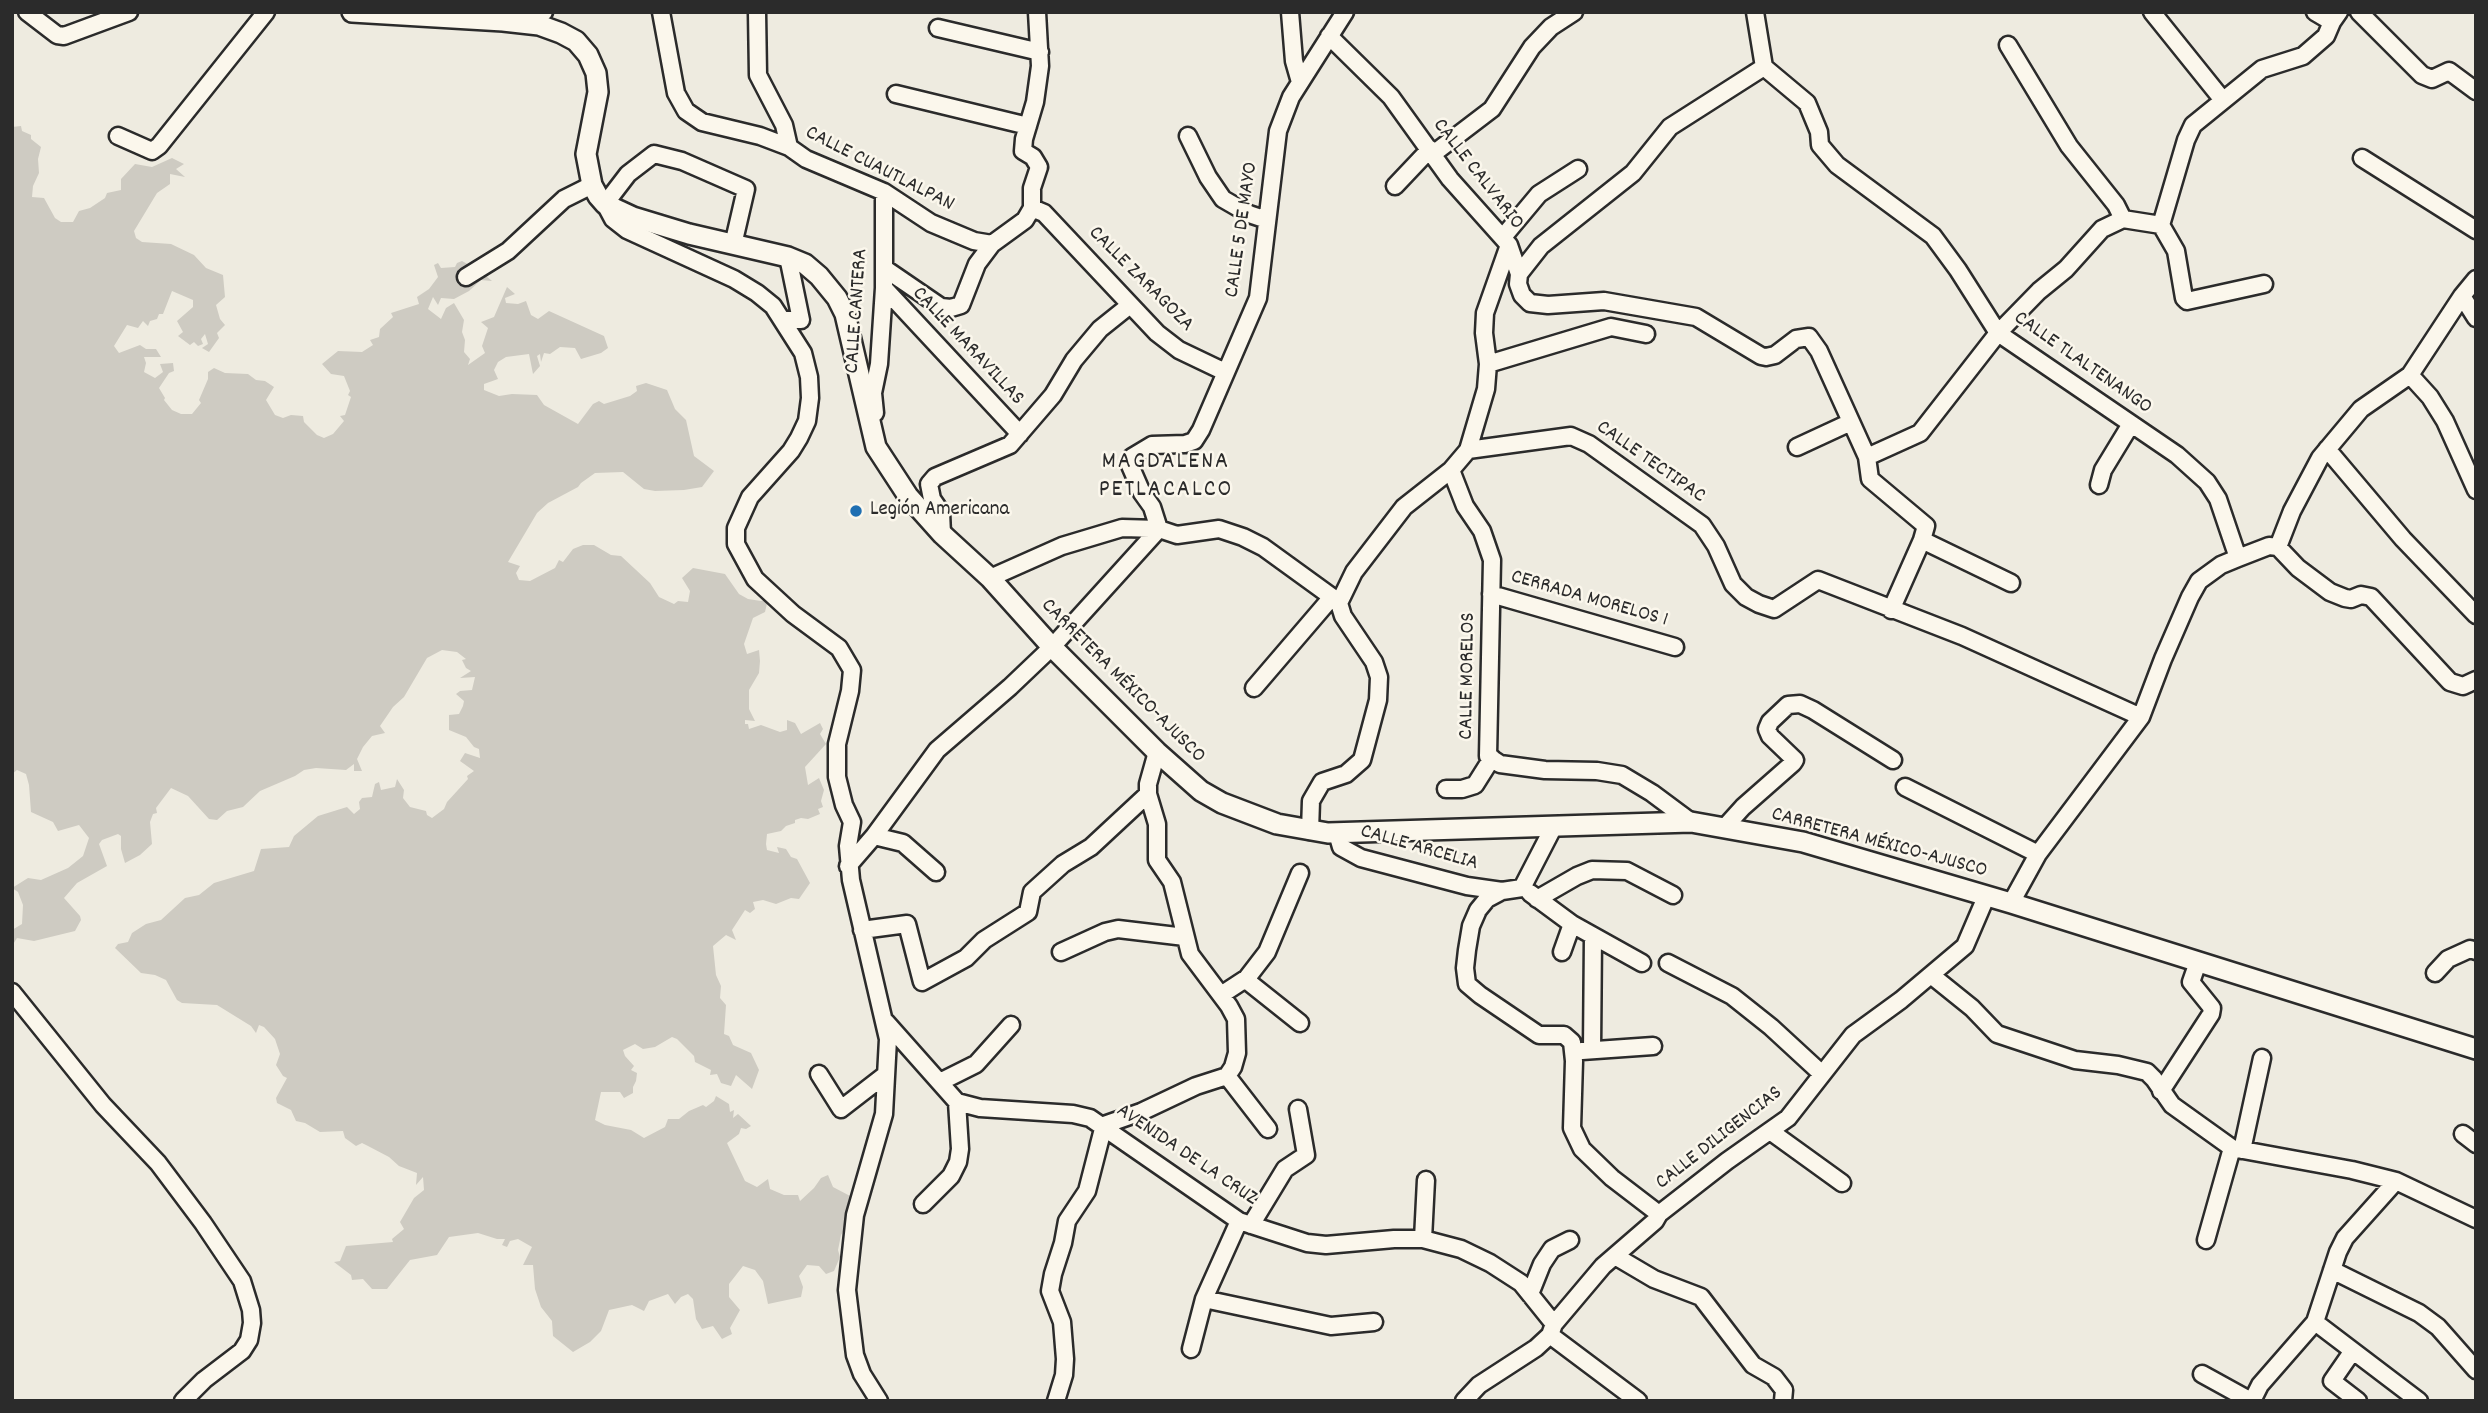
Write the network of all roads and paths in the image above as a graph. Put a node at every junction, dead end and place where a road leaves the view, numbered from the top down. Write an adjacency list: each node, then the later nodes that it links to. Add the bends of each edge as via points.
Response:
1 (27, 12): 2 (street, via 64,36)
2 (129, 12)
3 (267, 12): 28 (street, via 152,151)
4 (352, 12): 17 (main road)
5 (544, 12): 17 (street)
6 (661, 12): 30 (street, CALLE CUAUTLALPAN, via 676,93 686,111 702,122)
7 (757, 12): 30 (street, via 758,75 784,125)
8 (1037, 12): 21 (street)
9 (1290, 12): 23 (street)
10 (1345, 12): 19 (street, CALLE 5 DE MAYO)
11 (1574, 12): 31 (street, via 1532,47 1492,109)
12 (1755, 12): 22 (street)
13 (2152, 12): 26 (street)
14 (2315, 12): 16 (street)
15 (2359, 12): 24 (street, via 2422,75 2432,79 2449,71)
16 (2336, 17): 26 (street, via 2326,36 2302,56 2262,69)
17 (503, 21): 34 (main road, via 561,33 588,55 598,92 586,154)
18 (938, 28): 21 (street)
19 (1329, 36): 23 (street, CALLE 5 DE MAYO); 31 (street, CALLE CALVARIO, via 1391,97)
20 (2008, 45): 39 (street, via 2069,146)
21 (1040, 52): 27 (street)
22 (1764, 67): 48 (street, via 1670,127 1633,173 1541,246); 58 (street, CALLE TLALTENANGO, via 1807,103 1819,132 1819,145 1837,165 1933,236)
23 (1300, 82): 40 (street, CALLE 5 DE MAYO, via 1278,131)
24 (2476, 92)
25 (896, 94): 27 (street)
26 (2222, 99): 41 (street, via 2189,132)
27 (1028, 126): 38 (street, via 1023,151 1039,167)
28 (118, 136)
29 (1188, 136): 40 (street, via 1223,199)
30 (789, 147): 36 (street, CALLE CUAUTLALPAN, via 806,159)
31 (1432, 152): 35 (street); 43 (street, CALLE CALVARIO)
32 (2362, 158): 42 (street)
33 (1578, 169): 43 (street, via 1539,194)
34 (592, 185): 37 (main road); 49 (street, via 564,199 508,251)
35 (1395, 186)
36 (884, 192): 44 (street, CALLE CUAUTLALPAN, via 931,223); 47 (street, CALLE CANTERA)
37 (606, 204): 45 (main road, CARRETERA MÉXICO-AJUSCO); 45 (street, via 628,174 653,153 682,161 746,189); 56 (street, via 613,219 627,230 734,279 774,306)
38 (1032, 208): 44 (street, via 1025,220); 54 (street, CALLE ZARAGOZA, via 1044,213)
39 (2123, 219): 41 (street); 58 (street, via 2102,229 2066,270)
40 (1267, 220): 62 (street, CALLE 5 DE MAYO, via 1258,298)
41 (2161, 225): 51 (street, via 2176,251 2187,301)
42 (2476, 230)
43 (1506, 241): 48 (street); 61 (street, CALLE CALVARIO, via 1485,313)
44 (992, 244): 47 (street, via 977,264 961,305 951,308 941,307)
45 (733, 245): 46 (main road, CARRETERA MÉXICO-AJUSCO)
46 (788, 257): 57 (street); 66 (main road, CARRETERA MÉXICO-AJUSCO, via 819,276 845,314)
47 (884, 268): 52 (street, CALLE CANTERA)
48 (1519, 274): 64 (street, via 1522,295 1530,303 1604,300 1696,317 1762,356 1771,357 1796,339 1809,337)
49 (466, 277)
50 (2476, 279): 53 (street)
51 (2264, 284)
52 (884, 288): 66 (street, CALLE CANTERA); 67 (street, CALLE MARAVILLAS)
53 (2462, 296): 55 (street); 63 (street)
54 (1130, 305): 62 (street, CALLE ZARAGOZA, via 1179,350); 67 (street, CALLE MARAVILLAS, via 1100,329)
55 (2476, 318)
56 (784, 320): 57 (street); 60 (street)
57 (801, 320): 60 (street)
58 (1998, 333): 65 (street, CALLE TLALTENANGO); 71 (street, via 1920,433)
59 (1646, 334): 61 (street, via 1611,327)
60 (803, 353): 104 (street, via 809,377 807,421 791,451 750,497 736,528 736,544 755,579 839,648 852,670 836,744 837,777 852,822)
61 (1488, 364): 70 (street, CALLE CALVARIO, via 1486,389)
62 (1226, 372): 75 (street, CALLE 5 DE MAYO, via 1194,441 1152,445 1129,463)
63 (2410, 375): 69 (street, via 2361,409); 74 (street, via 2445,421)
64 (1851, 422): 68 (street); 71 (street)
65 (2131, 424): 73 (street); 79 (street, CALLE TLALTENANGO, via 2207,482)
66 (872, 432): 76 (main road, CARRETERA MÉXICO-AJUSCO, via 876,447 908,496)
67 (1020, 434): 76 (street, CALLE MARAVILLAS, via 1010,445 934,477 929,484 941,512)
68 (1797, 447)
69 (2327, 449): 78 (street, via 2308,477); 85 (street, via 2403,540)
70 (1468, 450): 72 (street); 84 (street, CALLE TECTIPAC, via 1572,436 1581,439 1702,525 1746,597 1774,609 1818,580)
71 (1867, 457): 77 (street, via 1870,479 1926,526)
72 (1451, 470): 82 (street, CALLE MORELOS, via 1492,560); 83 (street, via 1404,507)
73 (2099, 485)
74 (2476, 489)
75 (1159, 528): 80 (street, via 1122,528 1080,540); 83 (street, via 1177,535 1219,529 1243,537); 86 (street)
76 (942, 534): 80 (main road, CARRETERA MÉXICO-AJUSCO)
77 (1922, 540): 81 (street); 84 (street)
78 (2278, 547): 79 (street); 88 (street, via 2330,592 2351,599 2371,597 2451,682 2463,686)
79 (2238, 558): 90 (street, via 2210,573 2194,589)
80 (990, 578): 86 (main road, CARRETERA MÉXICO-AJUSCO)
81 (2011, 583)
82 (1491, 594): 87 (street, CERRADA MORELOS 1); 92 (street, CALLE MORELOS, via 1488,756)
83 (1336, 600): 89 (street); 100 (street, via 1374,662 1378,700 1362,760 1346,774 1322,782 1311,801)
84 (1891, 610): 90 (street, CALLE TECTIPAC, via 1962,636)
85 (2476, 615)
86 (1052, 647): 91 (main road, CARRETERA MÉXICO-AJUSCO); 102 (street, via 937,750)
87 (1675, 647)
88 (2476, 680)
89 (1254, 688)
90 (2141, 717): 103 (street)
91 (1157, 752): 96 (street); 100 (main road, CARRETERA MÉXICO-AJUSCO, via 1200,791 1222,803)
92 (1492, 758): 95 (street, via 1475,785); 97 (street, CALLE MORELOS, via 1500,764 1545,770 1622,775)
93 (1892, 760): 99 (street, via 1813,710 1788,705 1768,729 1795,760)
94 (1905, 787): 103 (street)
95 (1446, 789)
96 (1148, 794): 114 (street, via 1091,847 1032,892 1028,912 984,940 966,958 922,982 907,925); 116 (street, via 1157,824 1157,860 1172,882)
97 (1691, 822): 98 (main road, CARRETERA MÉXICO-AJUSCO); 99 (main road, CARRETERA MÉXICO-AJUSCO)
98 (1553, 828): 101 (main road, CARRETERA MÉXICO-AJUSCO); 107 (street)
99 (1724, 828): 110 (main road, CARRETERA MÉXICO-AJUSCO, via 1803,842)
100 (1310, 831): 101 (main road, CARRETERA MÉXICO-AJUSCO)
101 (1337, 833): 108 (street, CALLE ARCELIA, via 1341,847 1361,858)
102 (874, 836): 104 (street); 105 (street, via 902,843)
103 (2038, 854): 112 (street)
104 (848, 866): 114 (street)
105 (936, 872)
106 (1300, 873): 125 (street, via 1266,951)
107 (1522, 888): 108 (street, CALLE ARCELIA); 111 (street)
108 (1502, 891): 134 (street, CALLE ARCELIA, via 1487,898 1471,926 1467,984 1538,1035 1564,1035 1572,1042)
109 (1673, 895): 111 (street, via 1627,871 1592,870)
110 (1986, 897): 112 (main road, CARRETERA MÉXICO-AJUSCO); 124 (street, CALLE DILIGENCIAS, via 1965,946)
111 (1537, 899): 113 (street)
112 (2011, 904): 120 (main road, CARRETERA MÉXICO-AJUSCO)
113 (1572, 924): 115 (street); 119 (street)
114 (862, 930): 128 (street)
115 (1593, 936): 121 (street); 133 (street)
116 (1185, 937): 118 (street, via 1118,929); 127 (street, via 1190,954)
117 (2476, 951): 123 (street, via 2470,949 2448,959)
118 (1061, 952)
119 (1562, 952)
120 (2198, 962): 132 (main road, CARRETERA MÉXICO-AJUSCO); 141 (street, via 2192,982 2212,1008 2211,1014)
121 (1642, 963)
122 (1668, 963): 137 (street, via 1732,996)
123 (2435, 973)
124 (1931, 975): 137 (street, CALLE DILIGENCIAS, via 1853,1035); 141 (street, via 1997,1034 2075,1060 2147,1072)
125 (1247, 978): 127 (street); 129 (street)
126 (12, 992): 171 (street, via 103,1105 158,1163 242,1281 251,1310 249,1340)
127 (1221, 995): 139 (street, via 1236,1019 1238,1036)
128 (884, 1020): 138 (street, via 888,1039); 140 (street)
129 (1300, 1023)
130 (1011, 1026): 140 (street, via 976,1064)
131 (1653, 1046): 133 (street)
132 (2476, 1049)
133 (1592, 1050): 134 (street)
134 (1573, 1052): 152 (street, via 1572,1128 1582,1149)
135 (2262, 1058): 147 (street)
136 (820, 1074): 138 (street, via 841,1110)
137 (1822, 1074): 146 (street, CALLE DILIGENCIAS, via 1788,1118)
138 (885, 1075): 170 (street, via 884,1114 855,1215 847,1290 855,1355)
139 (1227, 1076): 144 (street); 145 (street)
140 (940, 1082): 142 (street)
141 (2161, 1091): 147 (street, via 2172,1105)
142 (957, 1102): 144 (street, AVENIDA DE LA CRUZ, via 980,1108 1073,1114); 151 (street, via 958,1162 951,1176)
143 (1298, 1109): 154 (street, via 1306,1155 1285,1169)
144 (1104, 1125): 154 (street, AVENIDA DE LA CRUZ); 172 (street, via 1087,1191 1067,1221 1053,1274 1051,1291 1062,1322 1065,1359)
145 (1268, 1129)
146 (1770, 1131): 150 (street); 152 (street, CALLE DILIGENCIAS)
147 (2237, 1149): 149 (street); 157 (street)
148 (1426, 1180): 155 (street)
149 (2396, 1181): 153 (street); 159 (street, via 2345,1238)
150 (1842, 1183)
151 (923, 1204)
152 (1659, 1214): 158 (street, CALLE DILIGENCIAS)
153 (2476, 1219)
154 (1245, 1223): 155 (street, AVENIDA DE LA CRUZ, via 1326,1245); 161 (street)
155 (1423, 1239): 160 (street, AVENIDA DE LA CRUZ, via 1490,1263)
156 (1570, 1240): 160 (street, via 1552,1249)
157 (2206, 1240)
158 (1615, 1256): 164 (street, CALLE DILIGENCIAS); 175 (street, via 1654,1279 1701,1297 1753,1365 1774,1377 1784,1390)
159 (2332, 1270): 163 (street); 167 (street, via 2418,1313 2438,1327)
160 (1530, 1294): 164 (street, AVENIDA DE LA CRUZ)
161 (1204, 1299): 162 (street, via 1331,1326); 165 (street)
162 (1374, 1322)
163 (2315, 1322): 166 (street); 176 (street)
164 (1552, 1329): 173 (street, CALLE DILIGENCIAS, via 1536,1348 1479,1385); 174 (street, AVENIDA DE LA CRUZ)
165 (1191, 1349)
166 (2353, 1352): 169 (street, via 2332,1381); 178 (street)
167 (2476, 1370)
168 (2202, 1374): 176 (street)
169 (2334, 1395): 177 (street)
170 (876, 1400)
171 (183, 1401)
172 (1056, 1401)
173 (1465, 1401)
174 (1638, 1401)
175 (1783, 1401)
176 (2251, 1401)
177 (2358, 1401)
178 (2419, 1401)

